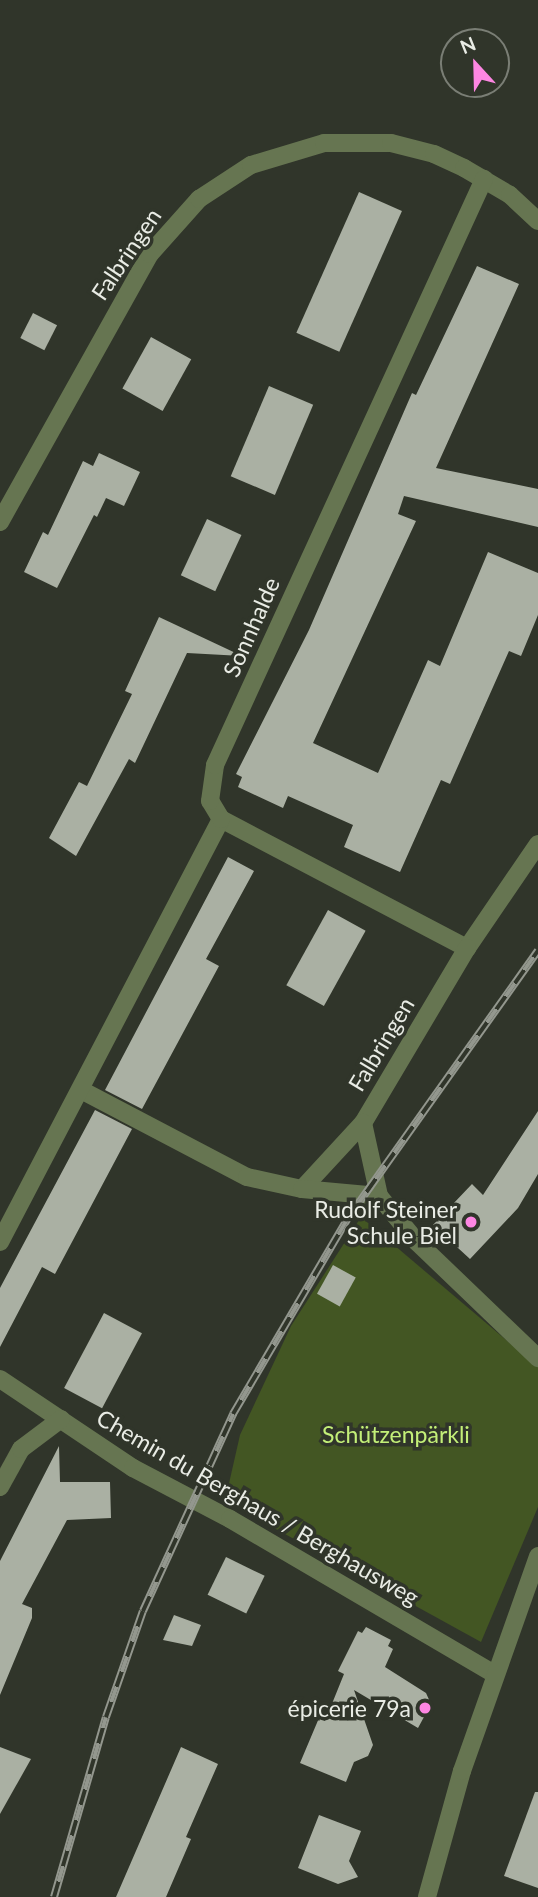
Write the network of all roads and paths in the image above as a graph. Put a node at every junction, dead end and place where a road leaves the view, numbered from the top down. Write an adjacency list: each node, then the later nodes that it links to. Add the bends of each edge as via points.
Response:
1 (484, 179): 2 (street, Falbringen); 3 (street, Falbringen, via 413,148 357,141 280,153 219,183 182,214 150,254); 4 (street, Sonnhalde, via 215,765 210,801)
2 (538, 221)
3 (0, 522)
4 (221, 819): 6 (street); 7 (street)
5 (538, 844): 6 (street, Falbringen)
6 (467, 948): 8 (street, Falbringen)
7 (83, 1091): 9 (street, via 247,1177); 11 (street)
8 (363, 1123): 9 (street); 10 (street, Falbringen)
9 (302, 1189): 10 (street)
10 (379, 1196): 12 (street, Falbringen, via 417,1242)
11 (0, 1242)
12 (538, 1357)
13 (0, 1379): 14 (street, Chemin du Berghaus / Berghausweg)
14 (61, 1419): 15 (street, via 20,1449); 17 (street, Chemin du Berghaus / Berghausweg, via 133,1468 230,1519)
15 (0, 1487)
16 (538, 1556): 17 (street)
17 (494, 1674): 18 (street)
18 (427, 1897)

